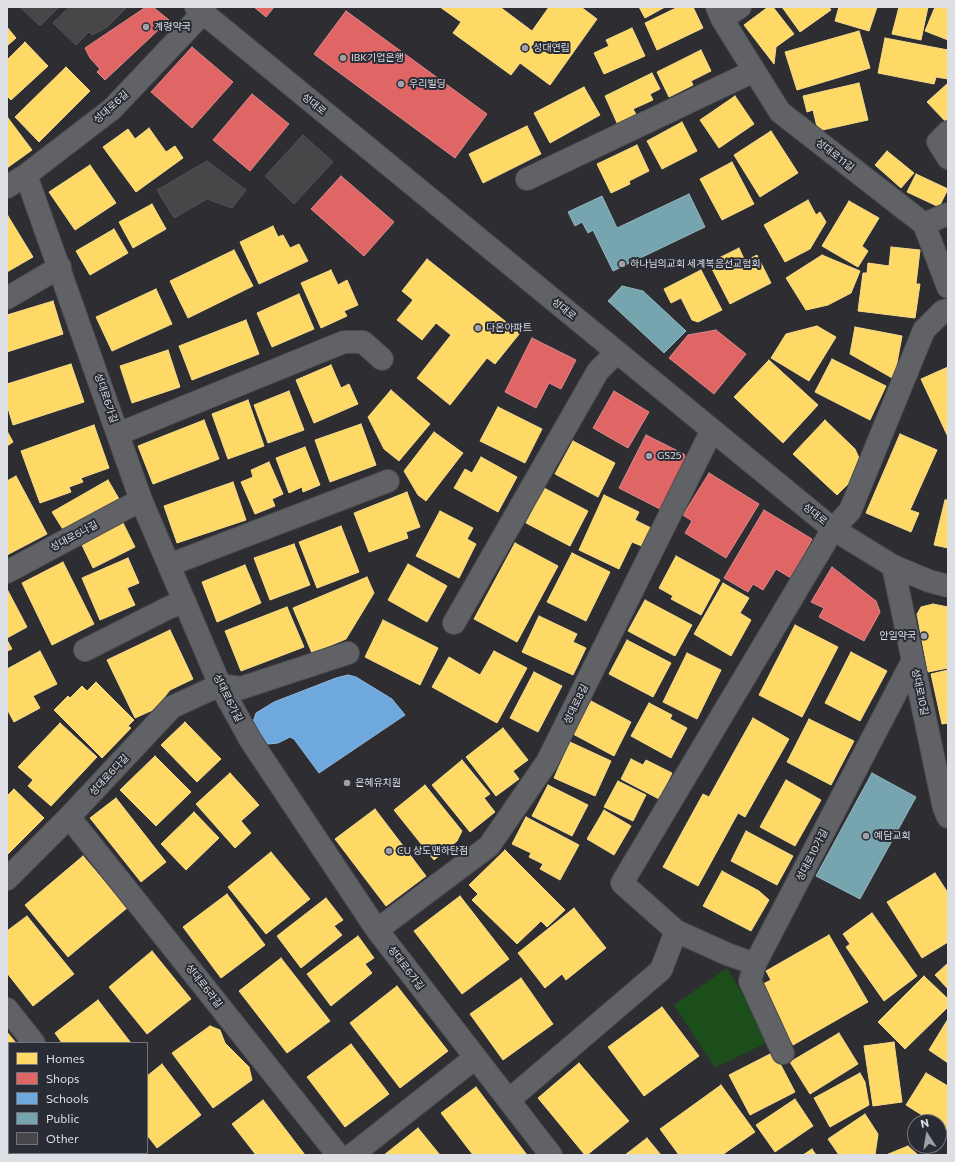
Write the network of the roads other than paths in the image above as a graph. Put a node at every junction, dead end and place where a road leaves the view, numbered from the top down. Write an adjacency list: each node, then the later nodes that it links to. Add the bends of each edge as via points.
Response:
1 (740, 7): 3 (street, 성대로11길)
2 (199, 10): 7 (street, 성대로6길, via 112,109); 16 (street, 성대로)
3 (719, 13): 4 (street, 성대로11길)
4 (754, 71): 8 (street); 11 (street, 성대로11길, via 780,112)
5 (948, 132): 6 (street, via 938,142)
6 (948, 158)
7 (26, 175): 9 (street, 성대로6길); 12 (street, 성대로6가길)
8 (527, 178)
9 (7, 187)
10 (948, 214): 11 (street)
11 (924, 224): 13 (street)
12 (60, 268): 14 (street); 19 (street, 성대로6가길)
13 (948, 286)
14 (7, 298)
15 (948, 310): 22 (street, via 943,311 924,330 850,511)
16 (617, 352): 18 (street, 성대로); 28 (street, via 598,371)
17 (382, 359): 19 (street, via 363,342 344,342)
18 (712, 430): 22 (street, 성대로); 36 (street, 성대로8길, via 547,762 489,846)
19 (118, 434): 21 (street, 성대로6가길)
20 (388, 481): 23 (street)
21 (141, 500): 23 (street, 성대로6가길); 25 (street, 성대로6나길)
22 (833, 529): 24 (street, 성대로); 37 (street, via 622,883)
23 (169, 565): 27 (street, 성대로6가길)
24 (893, 566): 26 (street, 성대로); 31 (street, 성대로10길)
25 (7, 572)
26 (948, 586)
27 (185, 602): 29 (street); 32 (street, 성대로6가길)
28 (454, 623)
29 (85, 650)
30 (348, 653): 32 (street, via 241,688)
31 (913, 660): 34 (street, 성대로10길); 38 (street, 성대로10가길)
32 (220, 685): 33 (street, 성대로6다길, via 172,707); 36 (street, 성대로6가길, via 251,741)
33 (69, 817): 35 (street, 성대로6다길); 44 (street, 성대로6라길)
34 (948, 817)
35 (7, 879)
36 (377, 930): 42 (street, 성대로6가길)
37 (676, 931): 38 (street); 43 (street, via 661,970)
38 (754, 964): 41 (street, 성대로10가길, via 750,981)
39 (7, 1009): 40 (street)
40 (33, 1042)
41 (782, 1053)
42 (475, 1058): 43 (street, 성대로6가길); 45 (street)
43 (509, 1100): 46 (street, 성대로6가길)
44 (338, 1155)
45 (352, 1155)
46 (551, 1155)

